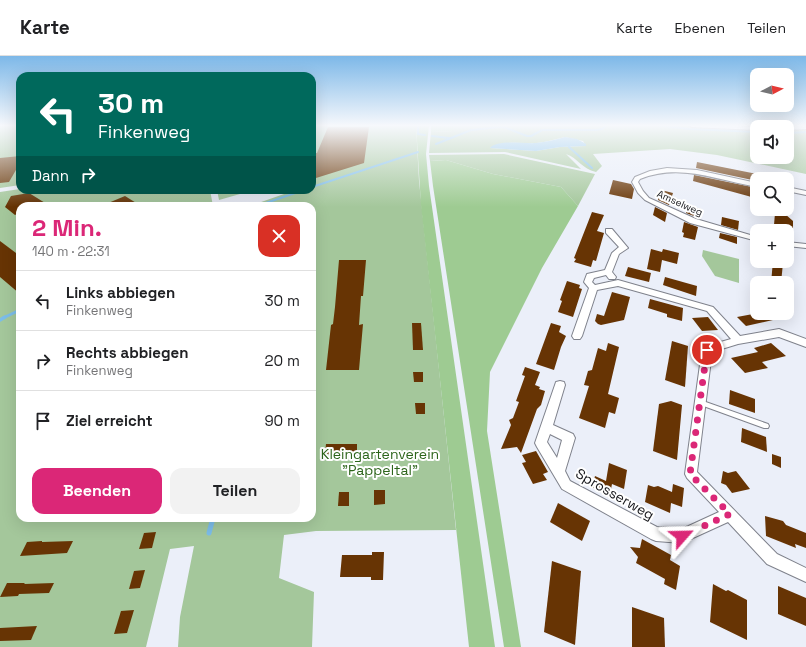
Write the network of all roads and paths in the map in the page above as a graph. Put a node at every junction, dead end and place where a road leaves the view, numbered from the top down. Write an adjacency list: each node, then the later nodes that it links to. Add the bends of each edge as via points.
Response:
1 (750, 183): 5 (street, Amselweg, via 697,171 671,170 650,172 637,178 635,182 640,192 655,203 693,221)
2 (794, 190): 3 (street)
3 (806, 193)
4 (609, 231): 8 (street, via 624,248 616,253)
5 (750, 237)
6 (794, 245): 7 (street)
7 (806, 246)
8 (608, 272): 9 (street); 10 (street, via 590,276 588,282)
9 (618, 283): 10 (street); 12 (street, via 710,309)
10 (594, 288): 11 (street)
11 (577, 336)
12 (738, 340): 13 (street, via 779,333); 15 (street, via 707,350)
13 (806, 343)
14 (560, 385): 17 (street, Sprosserweg)
15 (700, 402): 16 (lane); 19 (street, via 690,474)
16 (766, 426)
17 (546, 427): 18 (street, Sprosserweg, via 541,443); 18 (street, Sprosserweg, via 569,438)
18 (558, 472): 19 (street, Sprosserweg, via 566,486 656,534 682,536)
19 (730, 514): 20 (street, via 772,559)
20 (806, 575)

